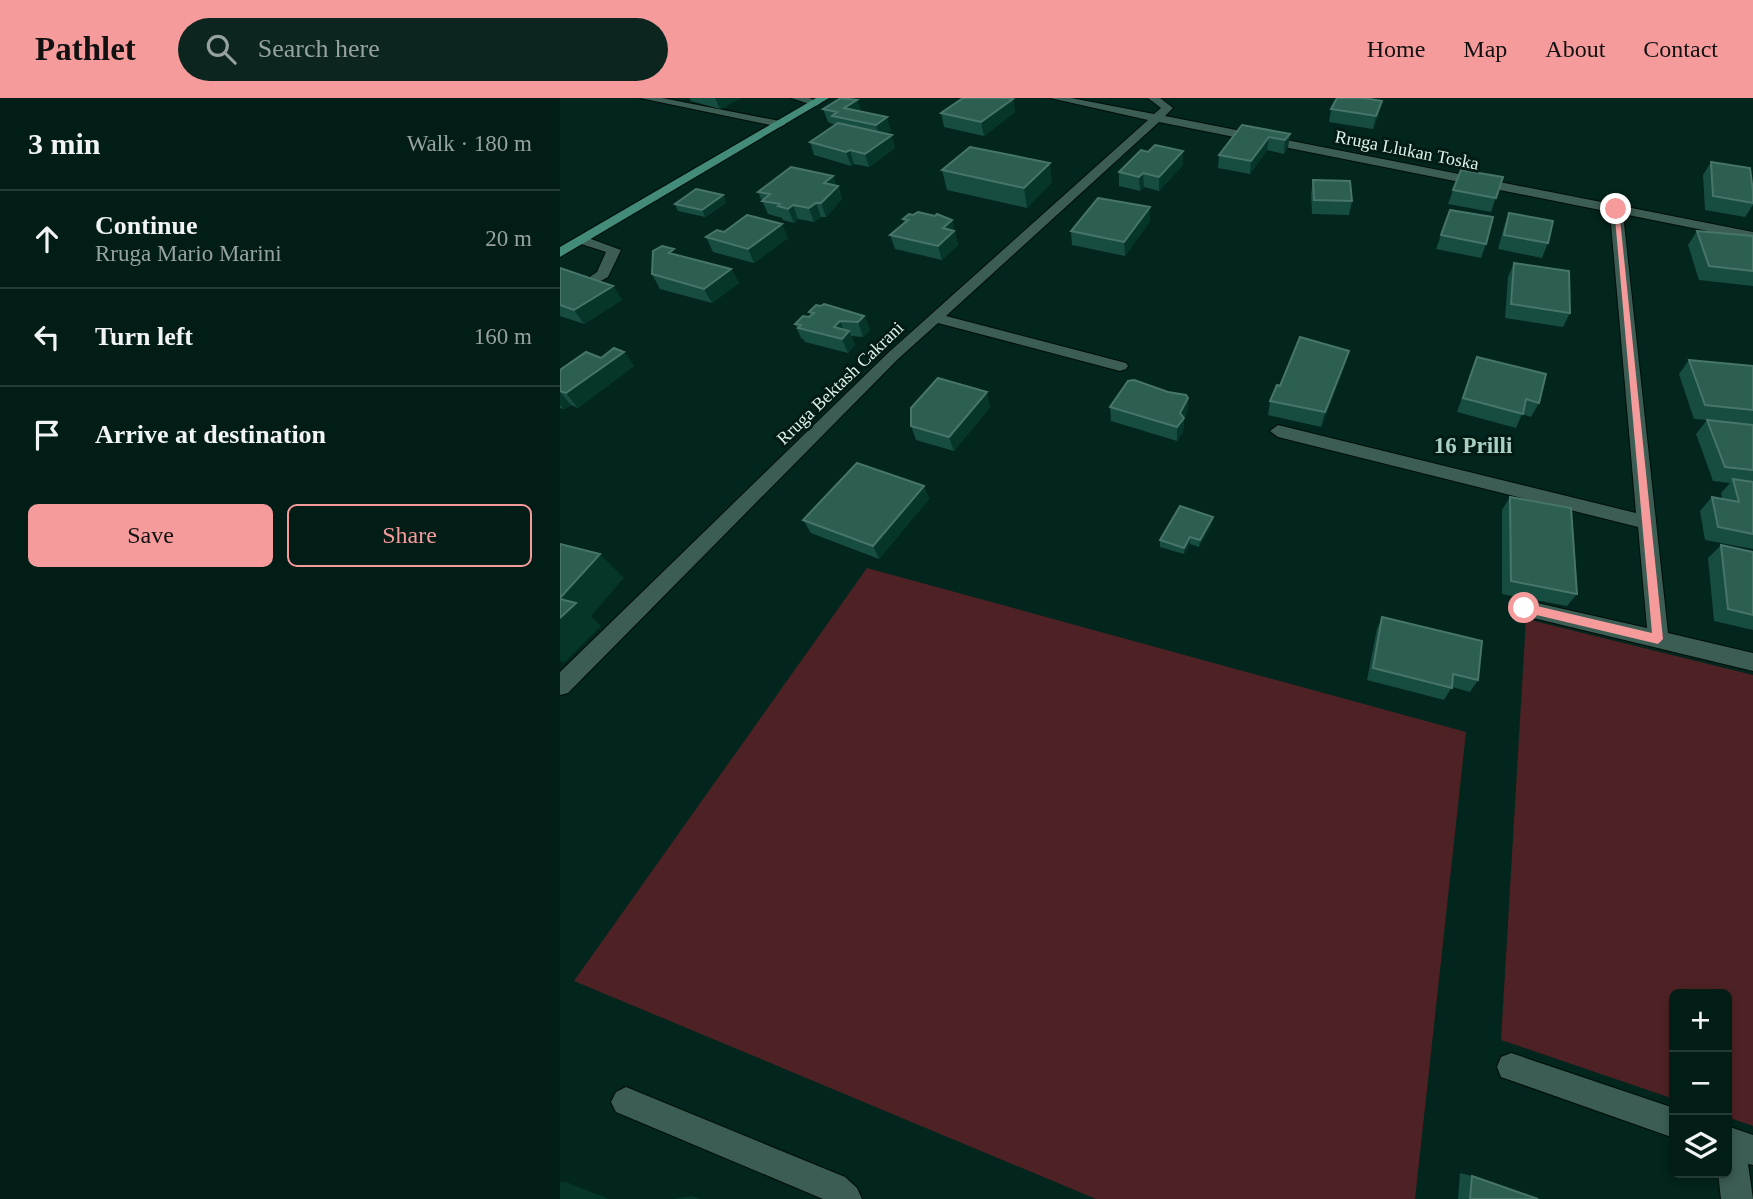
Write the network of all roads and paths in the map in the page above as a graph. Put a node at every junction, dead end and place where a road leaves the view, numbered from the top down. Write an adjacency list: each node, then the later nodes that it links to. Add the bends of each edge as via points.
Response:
1 (645, 98): 7 (street)
2 (796, 98): 5 (street)
3 (1055, 98): 6 (street, Rruga Llukan Toska)
4 (1153, 98): 6 (street, via 1168,108)
5 (820, 100): 7 (main road)
6 (1157, 119): 8 (street, Rruga Llukan Toska); 13 (street, Rruga Bektash Cakrani)
7 (780, 124): 10 (main road)
8 (1616, 209): 9 (street, Rruga Llukan Toska); 16 (street)
9 (1753, 236)
10 (583, 240): 11 (main road); 12 (street, via 614,250 603,274)
11 (560, 253)
12 (582, 287)
13 (935, 318): 14 (street); 20 (street, Rruga Bektash Cakrani)
14 (1120, 366)
15 (1278, 431): 16 (street)
16 (1646, 522): 18 (street)
17 (1524, 608): 18 (street)
18 (1658, 639): 19 (street)
19 (1753, 663)
20 (560, 686)
21 (1511, 1067): 23 (street)
22 (626, 1102): 25 (street, via 834,1188)
23 (1669, 1121)
24 (1737, 1145): 26 (street)
25 (846, 1199)
26 (1737, 1199)

